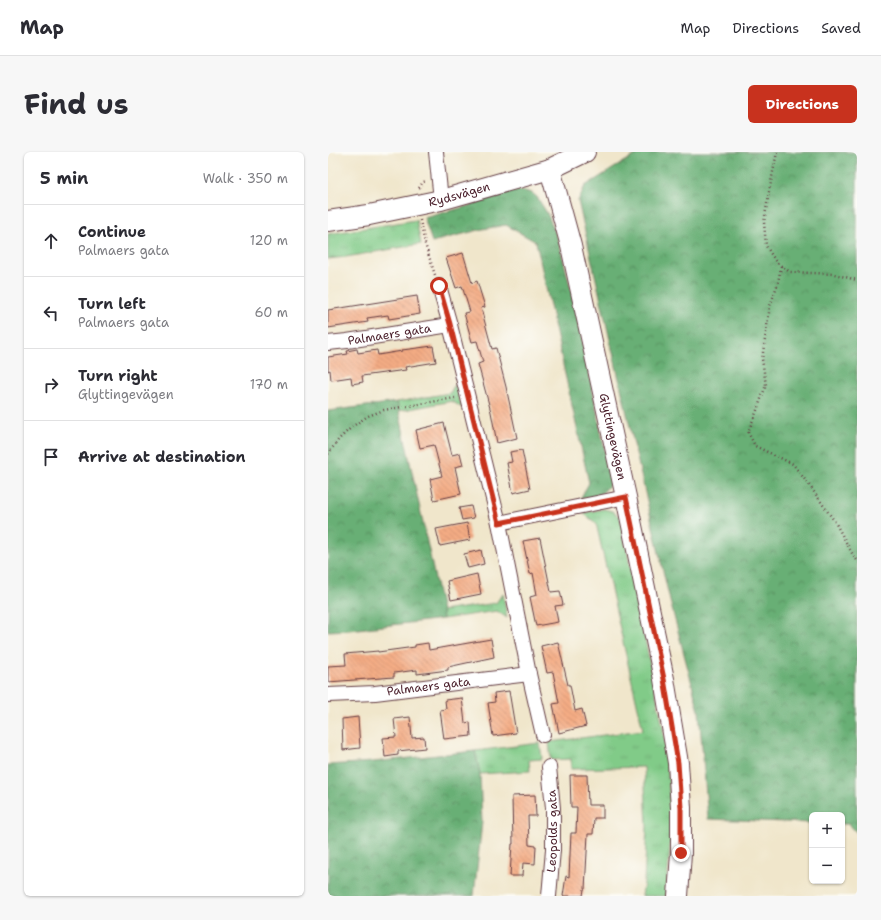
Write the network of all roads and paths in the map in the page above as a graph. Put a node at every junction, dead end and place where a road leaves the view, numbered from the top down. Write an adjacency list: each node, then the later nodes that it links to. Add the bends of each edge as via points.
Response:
1 (436, 152): 5 (street)
2 (586, 152): 4 (street, Rydsvägen)
3 (777, 152): 7 (path, via 764,222 766,246)
4 (550, 169): 5 (street, Rydsvägen); 14 (street, Glyttingevägen, via 572,246)
5 (441, 200): 6 (street, Rydsvägen)
6 (328, 221)
7 (781, 266): 8 (path, via 790,272 834,274); 16 (path, via 770,306 762,359 766,385 748,432 755,446 793,464 835,522)
8 (857, 280)
9 (439, 286): 10 (street)
10 (450, 324): 11 (street, Palmaers gata); 12 (street)
11 (328, 343)
12 (467, 396): 13 (path, via 384,410 368,416 352,426); 15 (street)
13 (328, 454)
14 (626, 497): 15 (street); 22 (street, Glyttingevägen, via 664,679 678,763 681,853)
15 (499, 523): 17 (street)
16 (857, 560)
17 (528, 674): 18 (street, Palmaers gata, via 375,693); 19 (street)
18 (328, 695)
19 (543, 735)
20 (549, 767): 21 (street, Leopolds gata, via 553,808 553,850)
21 (548, 896)
22 (678, 896)

